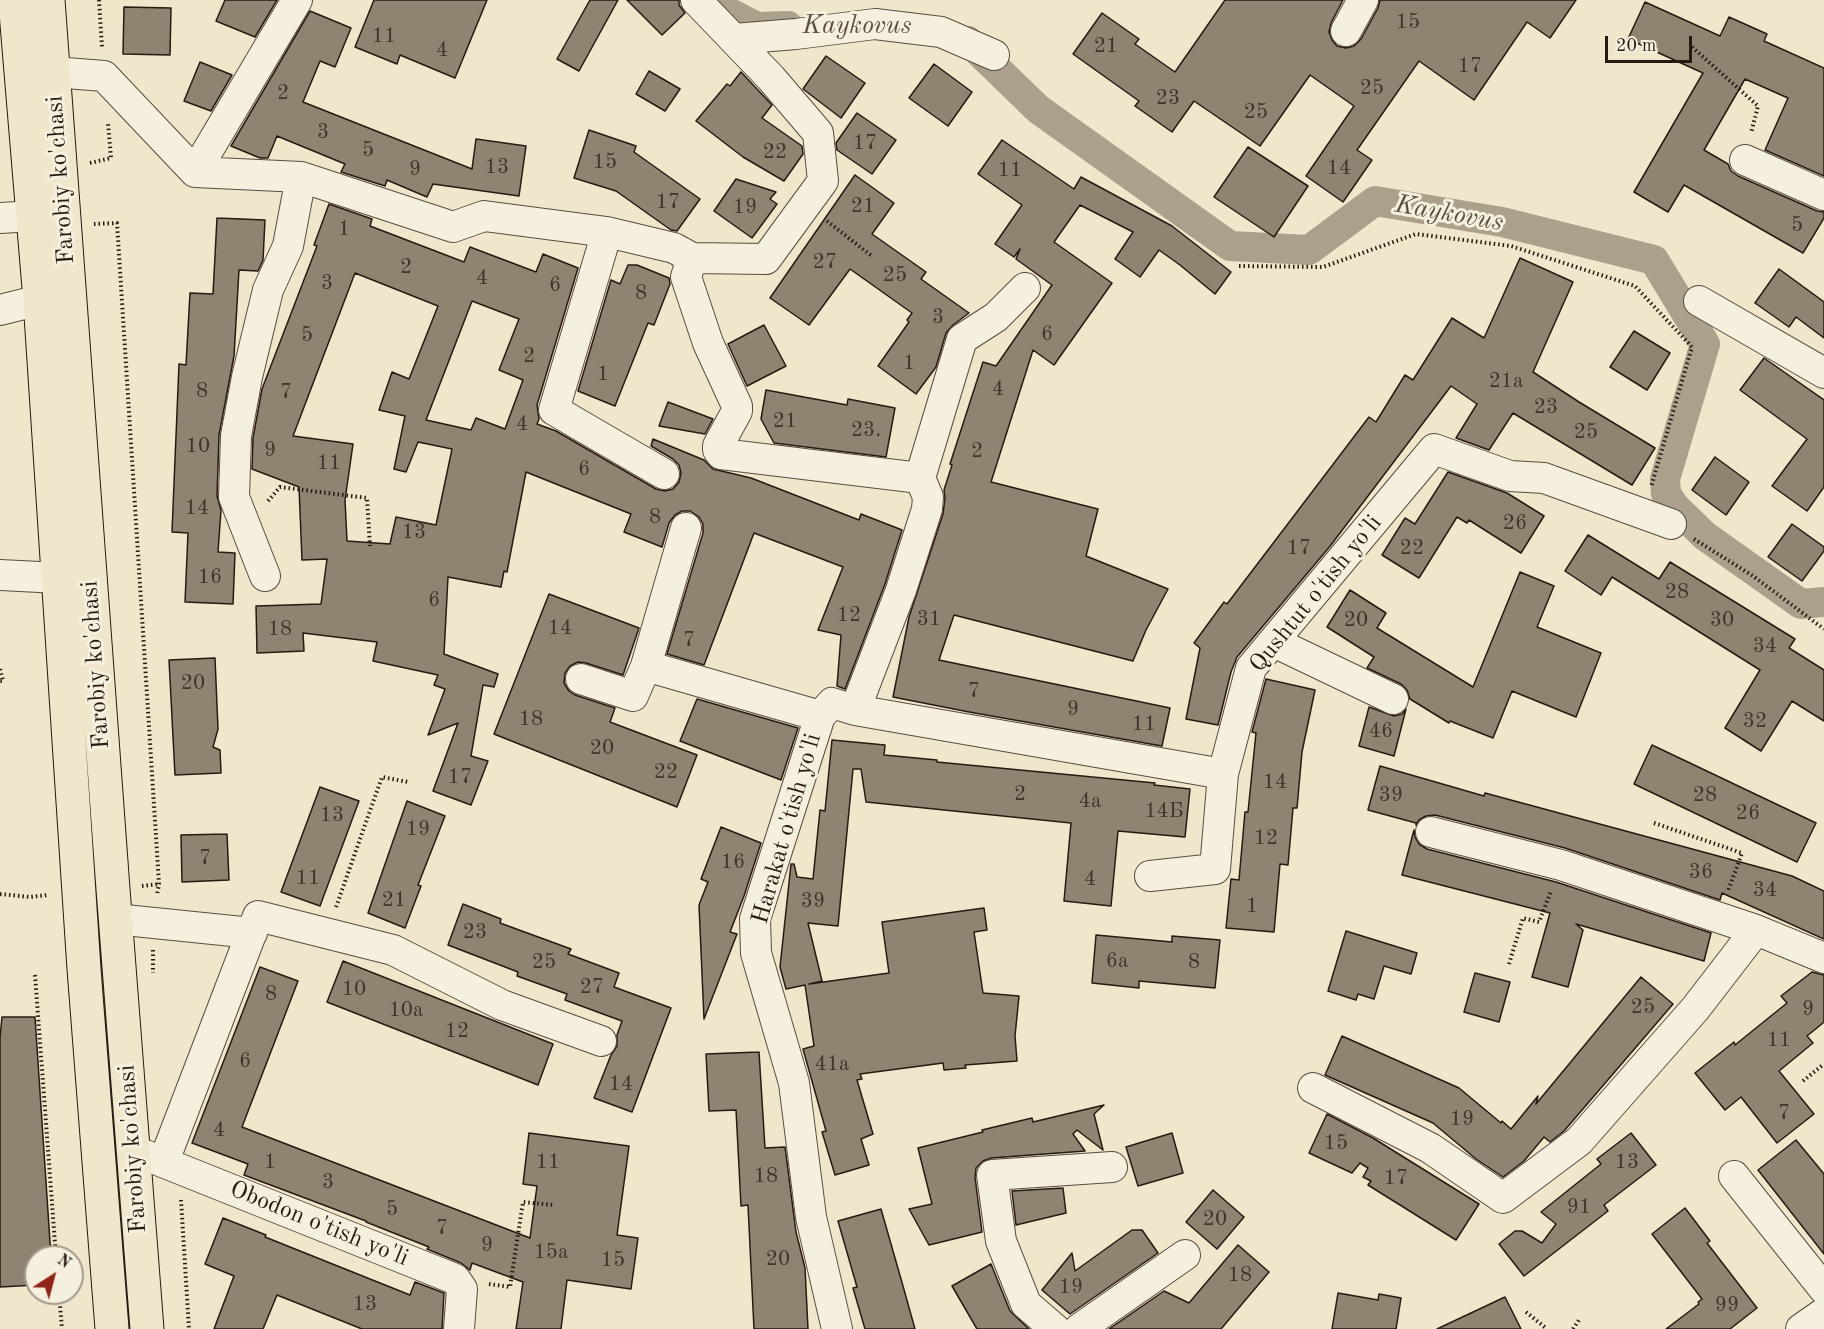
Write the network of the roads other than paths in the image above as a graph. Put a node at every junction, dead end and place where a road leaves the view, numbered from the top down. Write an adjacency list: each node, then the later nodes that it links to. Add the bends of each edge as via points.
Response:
1 (15, 0): 10 (main road, Farobiy ko'chasi)
2 (48, 0): 9 (main road, Farobiy ko'chasi)
3 (297, 0): 12 (street)
4 (696, 0): 7 (street)
5 (1363, 0): 6 (street)
6 (1346, 31)
7 (734, 39): 8 (street, via 875,24 941,32); 18 (street, via 818,133 823,181 766,259)
8 (994, 55)
9 (53, 72): 10 (street); 12 (street, via 104,76); 40 (main road, Farobiy ko'chasi)
10 (21, 75): 15 (main road, Farobiy ko'chasi)
11 (1745, 160): 14 (street)
12 (195, 172): 13 (street)
13 (301, 177): 17 (street, via 453,227 484,216); 29 (street, via 288,246 268,290 236,436 234,497)
14 (1824, 195)
15 (33, 216): 16 (street); 20 (main road, Farobiy ko'chasi)
16 (0, 218)
17 (607, 232): 18 (street, via 674,248); 24 (street, via 554,410)
18 (692, 258): 25 (street, via 686,277 708,344 737,406 718,446 721,454)
19 (1025, 288): 25 (street, via 996,317 962,339)
20 (40, 300): 22 (street); 30 (main road, Farobiy ko'chasi)
21 (1699, 301): 23 (street)
22 (0, 310)
23 (1824, 374)
24 (664, 474)
25 (920, 478): 35 (street, via 928,497 927,509)
26 (1671, 524): 31 (street, Qushtut o'tish yo'li, via 1544,478 1510,476 1434,449)
27 (686, 528): 32 (street)
28 (0, 575): 30 (street)
29 (265, 576)
30 (59, 578): 52 (main road, Farobiy ko'chasi)
31 (1274, 642): 34 (street); 37 (street, Qushtut o'tish yo'li, via 1251,668)
32 (646, 666): 33 (street, via 633,696); 36 (street)
33 (581, 679)
34 (1393, 699)
35 (855, 710): 36 (street, Harakat o'tish yo'li, via 832,703); 37 (street)
36 (820, 716): 55 (street, Harakat o'tish yo'li, via 755,919 756,953 794,1083 811,1217)
37 (1223, 774): 39 (street, Qushtut o'tish yo'li, via 1215,869)
38 (1431, 832): 41 (street, via 1561,865)
39 (1150, 876)
40 (116, 919): 42 (street); 46 (main road, Farobiy ko'chasi)
41 (1756, 930): 43 (street); 45 (street, via 1695,1009 1579,1141 1503,1198 1430,1148)
42 (252, 933): 44 (street, via 258,916 393,950 502,1005); 46 (street)
43 (1824, 958)
44 (601, 1041)
45 (1313, 1088)
46 (148, 1156): 53 (main road, Farobiy ko'chasi); 54 (street, Obodon o'tish yo'li, via 455,1279 462,1289)
47 (1112, 1167): 56 (street, via 992,1175 1001,1241 1026,1304)
48 (1734, 1176): 50 (street)
49 (1185, 1255): 57 (street)
50 (1824, 1289)
51 (1824, 1313): 58 (street)
52 (112, 1329)
53 (147, 1329)
54 (459, 1329)
55 (837, 1329)
56 (1054, 1329)
57 (1079, 1329)
58 (1801, 1329)

